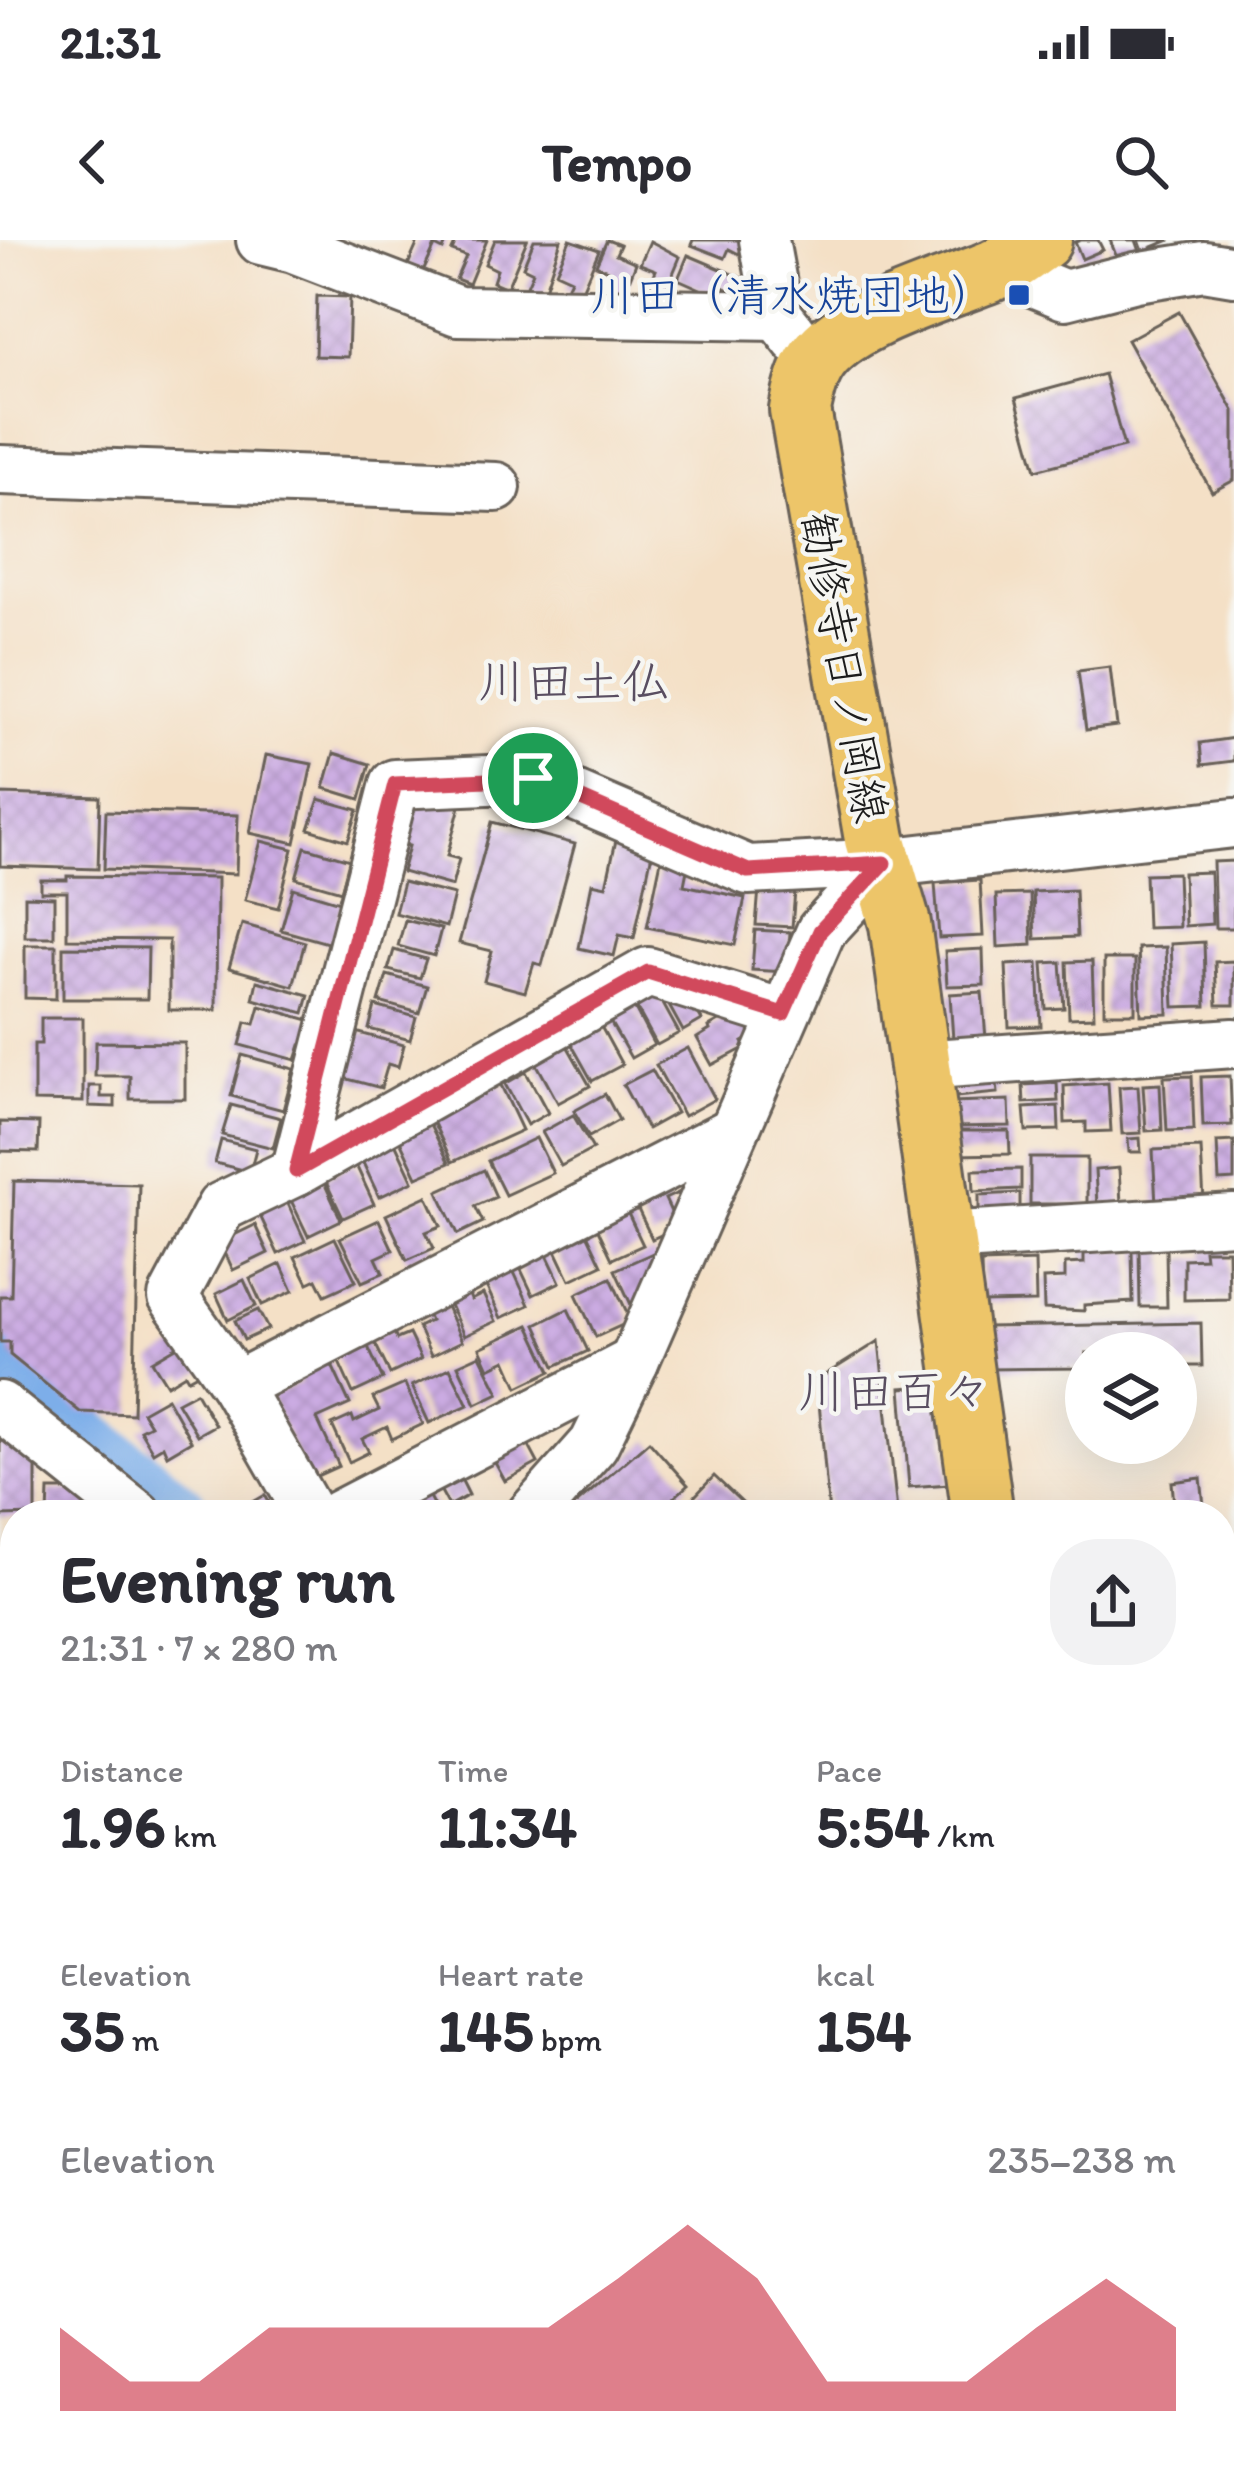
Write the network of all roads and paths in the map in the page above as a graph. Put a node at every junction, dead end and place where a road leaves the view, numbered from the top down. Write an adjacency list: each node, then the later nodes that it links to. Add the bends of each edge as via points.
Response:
1 (764, 240): 5 (street)
2 (283, 243): 5 (street, via 458,311)
3 (1020, 254): 4 (street, via 1065,295 1204,266); 6 (main road, via 864,323)
4 (1234, 271)
5 (778, 316): 6 (street)
6 (815, 362): 10 (main road, 勧修寺日ノ岡線, via 800,410)
7 (0, 470): 8 (street)
8 (496, 487)
9 (1234, 823): 10 (street)
10 (884, 863): 11 (street, via 820,931); 13 (main road, 勧修寺日ノ岡線); 15 (street, via 748,871 533,778 395,784)
11 (783, 1014): 14 (street); 15 (street, via 648,972)
12 (1234, 1043): 13 (street)
13 (919, 1065): 17 (main road, 勧修寺日ノ岡線)
14 (733, 1132): 18 (street); 19 (street)
15 (296, 1171): 19 (street, via 221,1207 173,1297)
16 (1234, 1219): 17 (street)
17 (944, 1237): 25 (main road, 勧修寺日ノ岡線)
18 (634, 1363): 23 (street); 24 (street, via 594,1444)
19 (236, 1385): 22 (street)
20 (0, 1406): 21 (street)
21 (118, 1500)
22 (301, 1500)
23 (368, 1500)
24 (544, 1500)
25 (980, 1500)

